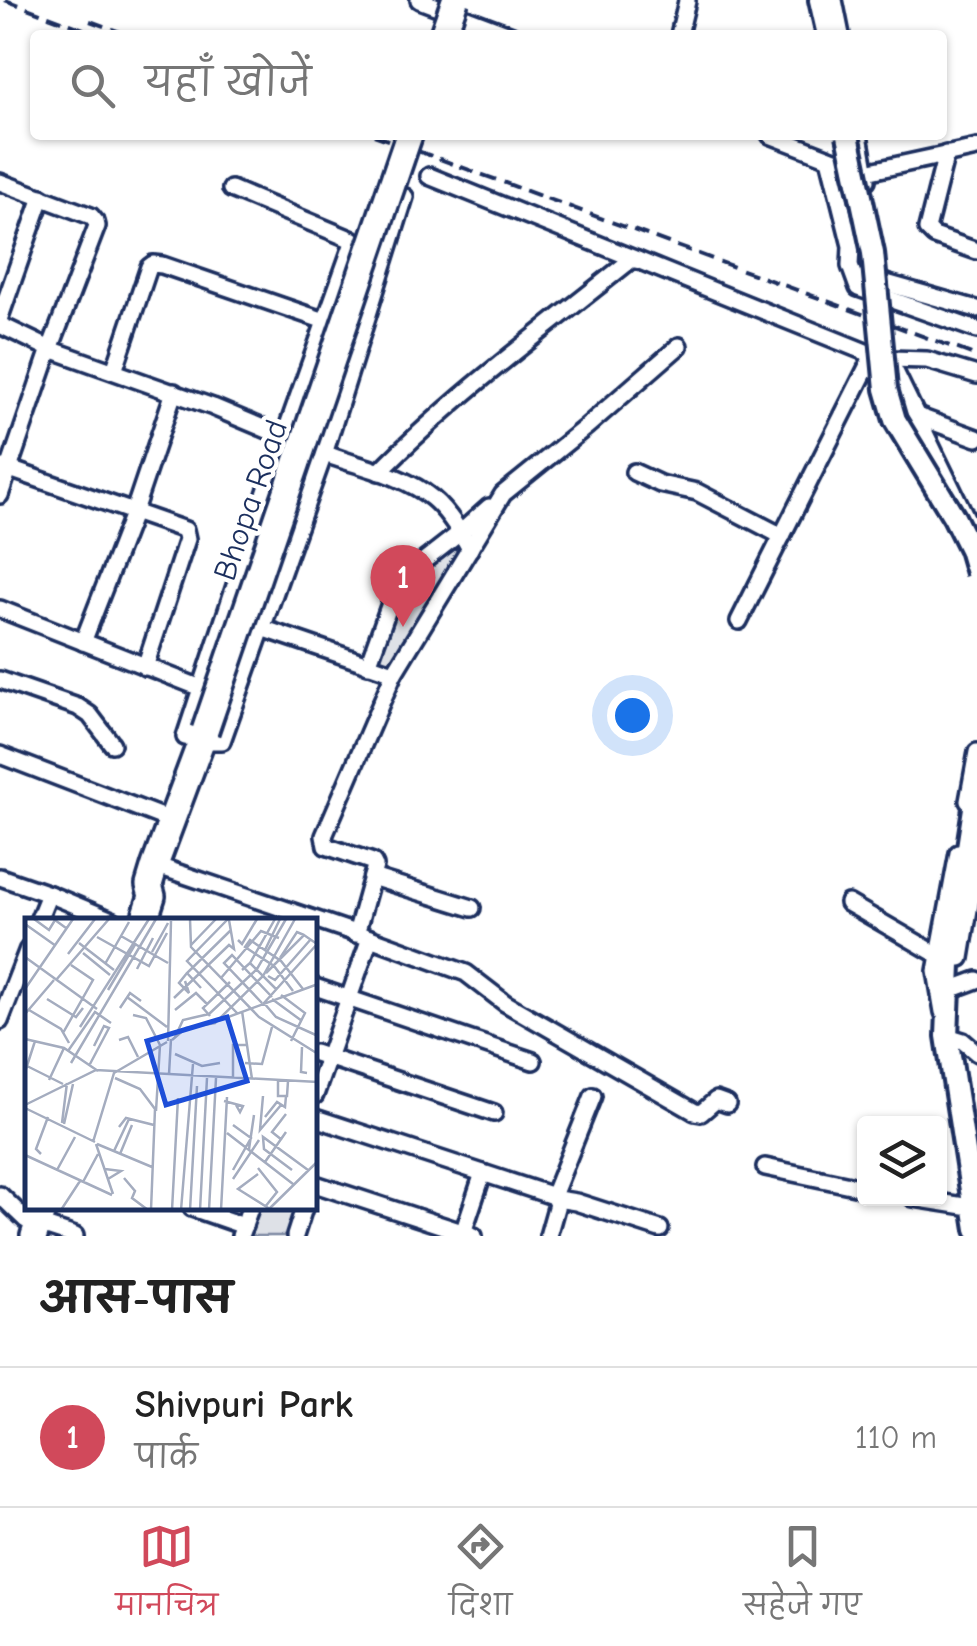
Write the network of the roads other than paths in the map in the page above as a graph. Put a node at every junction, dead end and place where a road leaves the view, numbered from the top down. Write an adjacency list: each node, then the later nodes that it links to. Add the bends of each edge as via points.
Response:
1 (677, 0): 6 (street)
2 (702, 0): 6 (street)
3 (820, 0): 10 (street)
4 (834, 0): 11 (street)
5 (434, 1): 7 (main road, bridge); 8 (street)
6 (686, 1): 9 (street)
7 (442, 30)
8 (501, 30)
9 (681, 30)
10 (827, 30)
11 (840, 30)
12 (407, 140): 66 (main road, Bhopa Road, bridge)
13 (783, 140): 18 (street)
14 (849, 140): 56 (street, bridge, via 873,252 886,389)
15 (860, 140): 19 (street)
16 (977, 148): 17 (street)
17 (946, 154): 19 (street); 26 (street, via 927,229)
18 (829, 158): 19 (street); 29 (street)
19 (866, 172): 30 (street)
20 (429, 176): 28 (street)
21 (0, 182): 23 (street)
22 (231, 189): 25 (street)
23 (42, 197): 32 (street); 37 (street, via 96,222)
24 (405, 197): 27 (street)
25 (354, 240): 27 (street); 33 (street)
26 (977, 251)
27 (386, 255): 45 (street)
28 (637, 260): 38 (street); 47 (street, via 467,391)
29 (850, 266): 30 (street); 35 (street, via 858,288)
30 (886, 283): 31 (street)
31 (977, 309)
32 (0, 317)
33 (325, 321): 39 (street, via 153,264); 43 (street)
34 (0, 325): 37 (street)
35 (977, 330)
36 (678, 346): 49 (street)
37 (50, 349): 39 (street); 46 (street)
38 (881, 357): 40 (street, via 927,360); 42 (street); 53 (street)
39 (114, 370): 41 (street)
40 (977, 375)
41 (174, 392): 43 (street); 51 (street)
42 (917, 416): 44 (street); 54 (street)
43 (284, 437): 45 (street); 65 (street)
44 (977, 438)
45 (324, 454): 47 (street); 59 (street)
46 (5, 468): 50 (street); 51 (street)
47 (378, 472): 52 (street, via 435,500)
48 (634, 472): 53 (street, via 697,492)
49 (503, 494): 52 (street); 55 (street)
50 (0, 495)
51 (134, 511): 60 (street); 62 (street, via 182,527 187,535)
52 (461, 532): 55 (street); 61 (street, via 398,581)
53 (782, 536): 58 (street)
54 (977, 540)
55 (470, 549): 63 (street)
56 (977, 573)
57 (0, 609): 60 (street)
58 (739, 620)
59 (262, 628): 61 (street); 66 (street, via 222,741)
60 (84, 642): 62 (street)
61 (368, 665): 63 (street)
62 (145, 667): 65 (street)
63 (394, 673): 75 (street, via 323,840 331,849 373,862)
64 (0, 680): 67 (street, via 78,707)
65 (202, 688): 66 (street, via 185,737)
66 (204, 736): 71 (main road, Bhopa Road)
67 (112, 744)
68 (977, 752): 87 (street)
69 (0, 756): 71 (street)
70 (977, 789): 87 (street)
71 (172, 821): 73 (main road, Bhopa Road)
72 (977, 861): 90 (street)
73 (152, 875): 81 (main road, Bhopa Road); 82 (main road, Bhopa Road); 83 (street)
74 (0, 877): 76 (street)
75 (372, 877): 78 (street); 85 (street)
76 (48, 894): 79 (street); 80 (street)
77 (848, 902): 87 (street)
78 (472, 908)
79 (39, 918)
80 (107, 918)
81 (131, 918)
82 (145, 918)
83 (301, 918)
84 (318, 923): 85 (street)
85 (363, 936): 92 (street); 99 (street, via 466,973 505,1003 695,1112 716,1100)
86 (25, 954): 89 (street)
87 (944, 960): 94 (street)
88 (977, 980): 90 (street)
89 (6, 987): 93 (street)
90 (958, 987): 94 (street)
91 (318, 988): 92 (street)
92 (349, 998): 96 (street); 97 (street)
93 (0, 1021)
94 (962, 1038): 95 (street); 111 (street)
95 (977, 1053)
96 (322, 1055): 100 (street)
97 (533, 1060)
98 (593, 1096): 107 (street)
99 (726, 1104)
100 (494, 1112)
101 (318, 1119): 103 (street)
102 (765, 1167): 105 (street)
103 (483, 1173): 107 (street); 115 (street)
104 (318, 1185): 115 (street)
105 (857, 1187)
106 (0, 1195): 112 (street)
107 (555, 1198): 113 (street); 118 (street)
108 (943, 1206): 111 (street)
109 (199, 1211): 114 (street)
110 (303, 1211): 117 (street)
111 (976, 1215)
112 (32, 1222): 116 (street)
113 (660, 1229)
114 (242, 1231)
115 (468, 1234)
116 (75, 1236)
117 (295, 1236)
118 (548, 1236)

